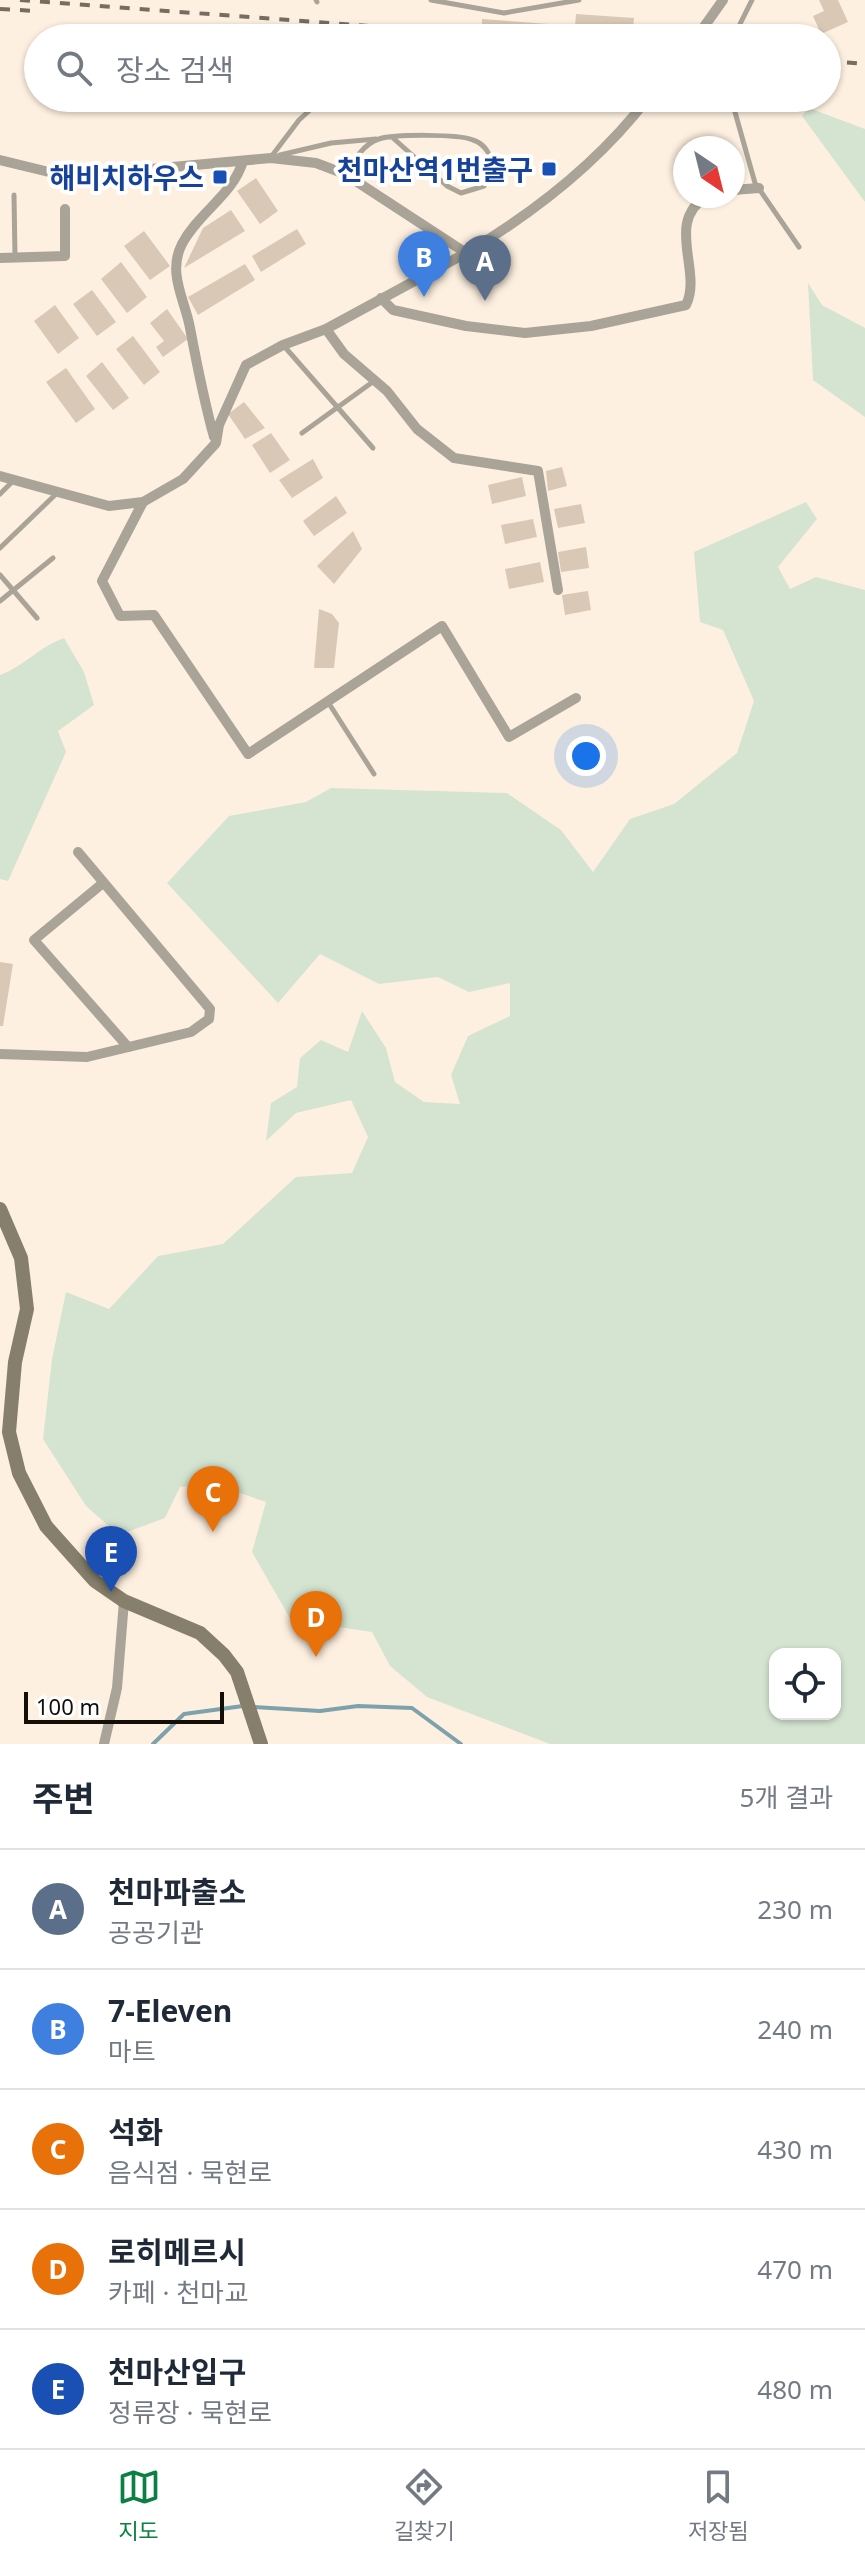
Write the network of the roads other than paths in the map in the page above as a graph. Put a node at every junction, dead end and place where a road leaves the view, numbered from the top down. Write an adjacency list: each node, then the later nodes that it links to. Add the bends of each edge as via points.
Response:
1 (431, 0): 2 (lane, via 504,13)
2 (579, 0)
3 (723, 0): 5 (street)
4 (752, 0): 6 (lane)
5 (707, 24)
6 (740, 24)
7 (308, 112): 12 (lane)
8 (638, 112): 22 (street, via 568,183)
9 (735, 112): 16 (lane)
10 (393, 138): 10 (lane, via 461,193 484,186 493,169 489,152 472,139); 11 (lane)
11 (377, 139): 12 (lane, via 331,143); 15 (lane, via 353,159)
12 (271, 158): 14 (street); 15 (street, via 316,163)
13 (0, 160): 14 (street, via 49,172)
14 (243, 161): 31 (street, via 238,180 199,217 176,259 178,294)
15 (345, 174): 22 (street)
16 (759, 188): 17 (street); 21 (lane)
17 (745, 189)
18 (14, 195): 23 (lane)
19 (695, 208): 25 (street, via 684,237 692,294 686,305 591,326 525,333 393,310)
20 (65, 209): 23 (street, via 65,256)
21 (799, 247)
22 (466, 253): 25 (street)
23 (15, 257): 24 (street)
24 (0, 258)
25 (381, 298): 26 (street)
26 (326, 329): 27 (street); 28 (street, via 344,354)
27 (283, 345): 29 (lane); 31 (street, via 246,365)
28 (375, 381): 29 (lane); 41 (street, via 417,429 454,458 538,471)
29 (336, 408): 30 (lane); 32 (lane)
30 (302, 433)
31 (216, 443): 37 (street, via 183,479)
32 (373, 448)
33 (0, 476): 34 (street)
34 (14, 479): 35 (street); 36 (lane)
35 (58, 492): 37 (street, via 109,506); 38 (lane)
36 (0, 494)
37 (143, 502): 46 (street, via 102,581 120,616 154,615 248,754)
38 (0, 548)
39 (53, 558): 42 (lane)
40 (0, 575): 42 (lane)
41 (558, 590)
42 (13, 591): 43 (lane); 44 (lane)
43 (0, 601)
44 (37, 618)
45 (576, 698): 46 (street, via 509,737 442,626)
46 (328, 701): 47 (lane)
47 (374, 774)
48 (78, 852): 49 (street)
49 (103, 883): 50 (street, via 34,940); 50 (street, via 210,1009 209,1019 191,1032)
50 (128, 1047): 51 (street, via 87,1057)
51 (0, 1054)
52 (0, 1209): 53 (street, via 21,1258 27,1309 15,1362 9,1432 19,1473 46,1526 95,1581)
53 (124, 1601): 54 (street, via 200,1633 237,1672); 55 (street, via 117,1688)
54 (260, 1738)
55 (104, 1744)

